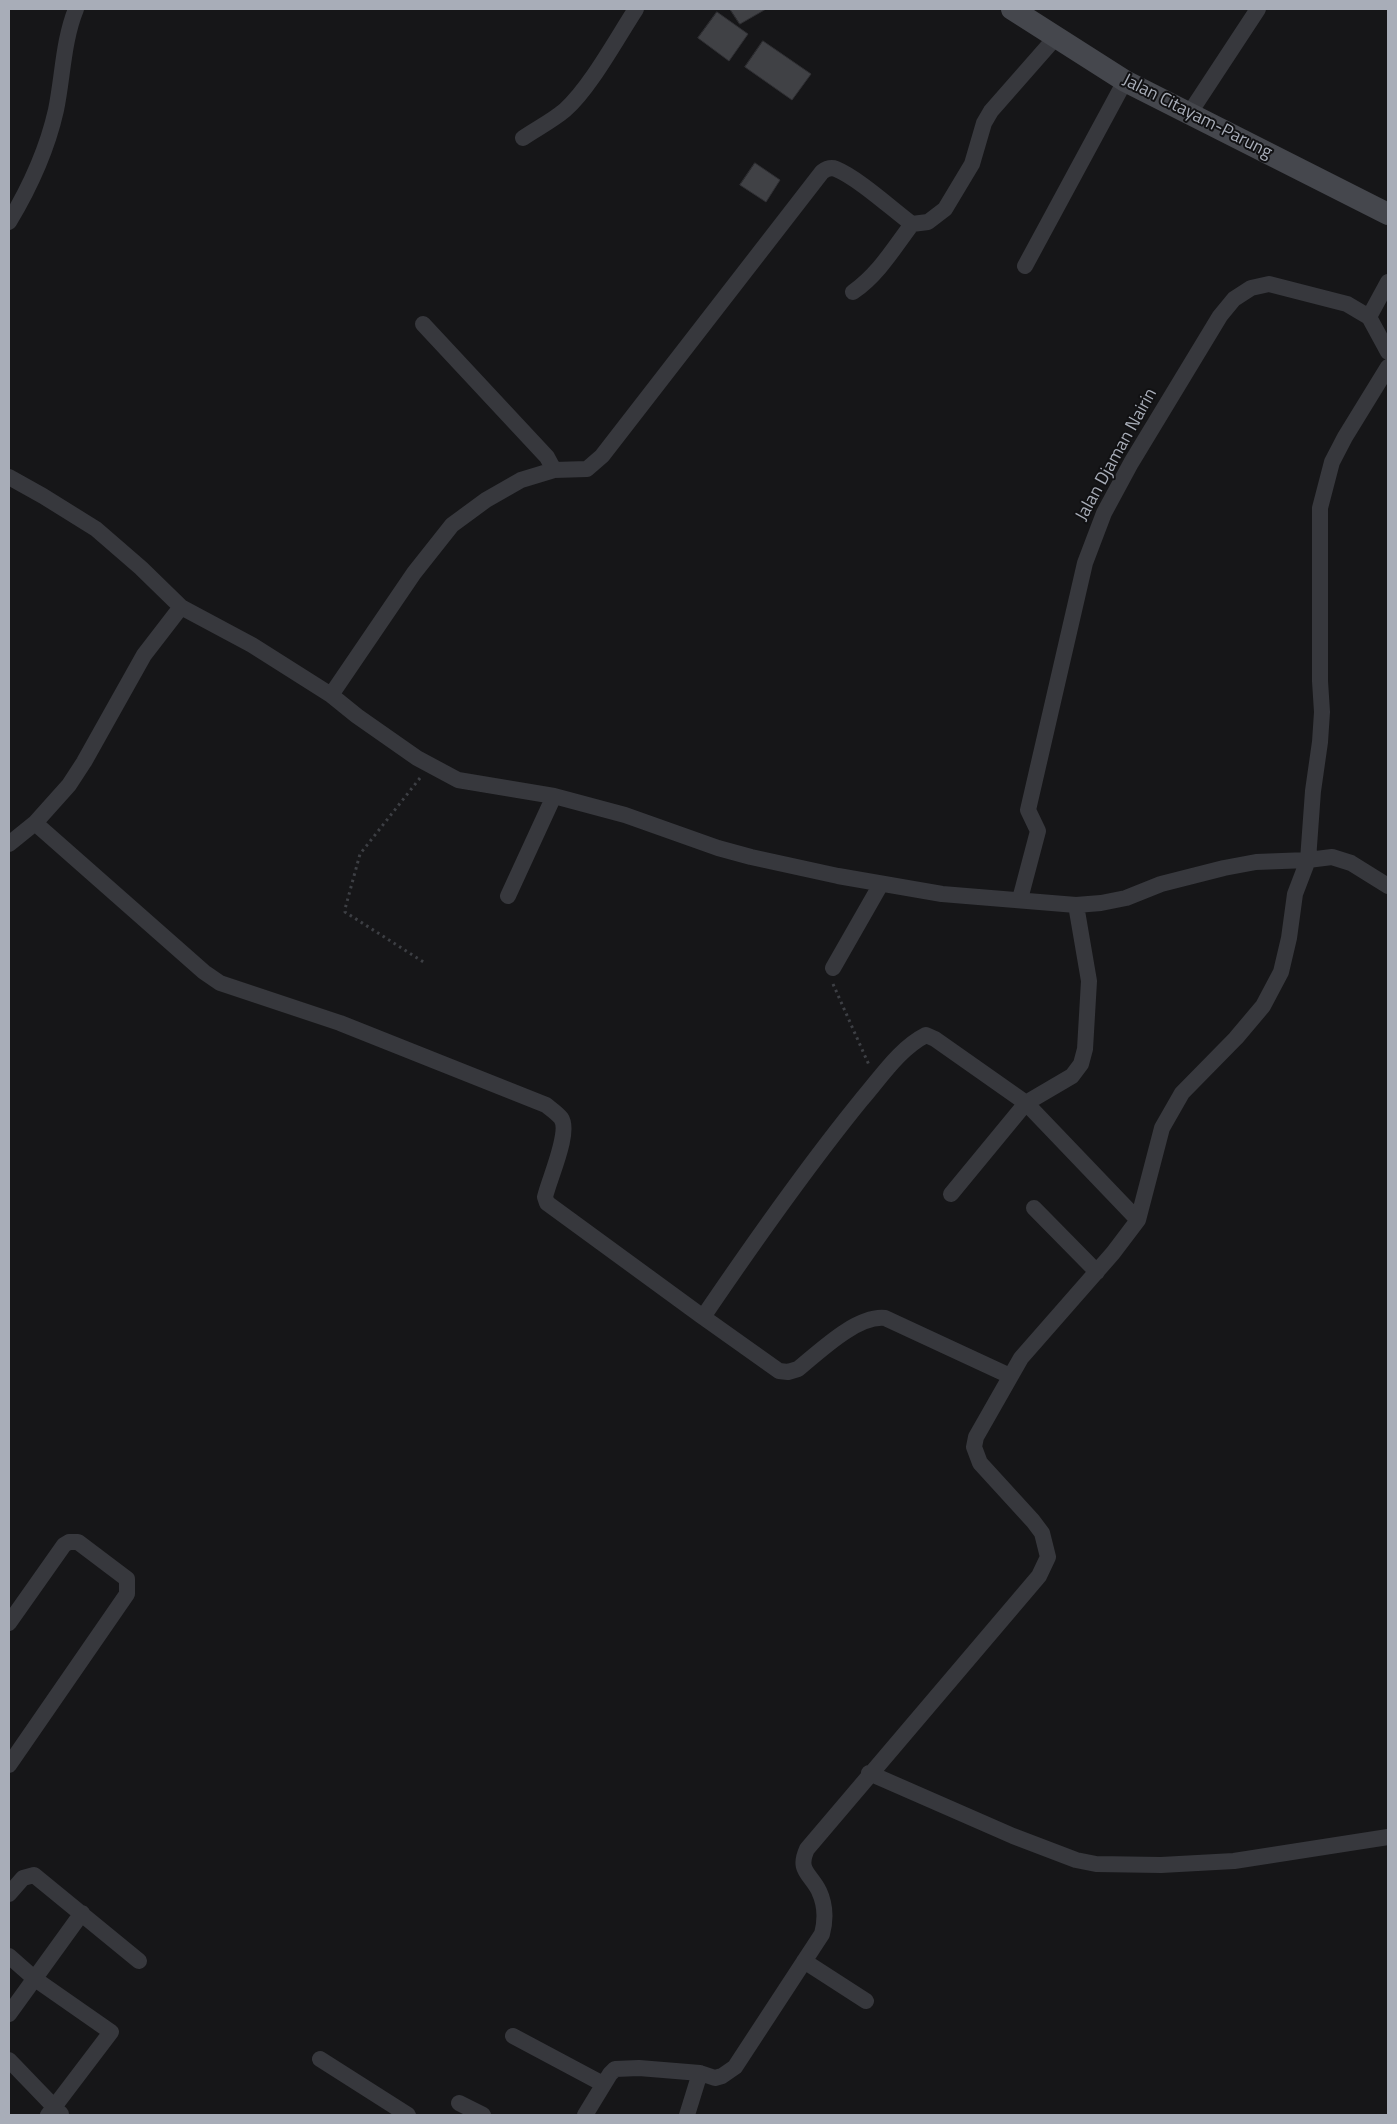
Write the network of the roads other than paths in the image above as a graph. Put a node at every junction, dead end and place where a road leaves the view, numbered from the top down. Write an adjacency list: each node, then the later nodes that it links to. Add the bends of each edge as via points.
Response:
1 (76, 9): 10 (street, via 65,45 48,141 22,201)
2 (636, 9): 8 (street, via 584,88 564,111)
3 (1012, 9): 5 (main road, Jalan Citayam-Parung)
4 (1258, 9): 7 (street)
5 (1056, 37): 6 (main road, Jalan Citayam-Parung); 11 (street, via 991,111 984,123 972,164 946,208 928,222)
6 (1125, 81): 7 (main road, Jalan Citayam-Parung); 12 (street)
7 (1189, 114): 9 (main road, Jalan Citayam-Parung)
8 (523, 138)
9 (1388, 214)
10 (9, 222)
11 (912, 224): 14 (street, via 878,270); 19 (street, via 835,168 822,172 602,456 587,470)
12 (1025, 266)
13 (1388, 282): 15 (street)
14 (852, 292)
15 (1368, 317): 17 (street, Jalan Djaman Nairin); 30 (street, Jalan Djaman Nairin, via 1347,304 1269,284 1251,288 1234,299 1225,310 1190,364 1104,513 1085,563 1028,810 1038,831)
16 (423, 324): 19 (street, via 547,457)
17 (1388, 352)
18 (1388, 367): 26 (street, via 1332,462 1320,508 1322,712)
19 (554, 470): 22 (street, via 521,480 452,525 414,573)
20 (9, 477): 21 (street, via 96,530)
21 (181, 606): 22 (street, via 252,645); 24 (street, via 144,655 69,785)
22 (331, 695): 23 (street, via 392,741 458,780)
23 (554, 796): 27 (street, via 625,815 718,848); 29 (street)
24 (35, 823): 25 (street); 38 (street, via 204,972 220,982 340,1023 546,1105 561,1118 564,1127 544,1196 547,1203)
25 (9, 844)
26 (1308, 860): 28 (street, via 1332,857 1342,860); 31 (street, via 1256,862 1224,868 1161,884 1126,898); 36 (street, via 1295,894 1289,938 1281,972 1273,989 1236,1038 1192,1081 1171,1109 1162,1128)
27 (881, 884): 30 (street, via 942,894); 32 (street)
28 (1388, 886)
29 (508, 896)
30 (1020, 899): 31 (street)
31 (1076, 905): 33 (street, via 1089,981 1085,1049 1081,1064 1072,1076)
32 (832, 968)
33 (1026, 1103): 34 (street); 36 (street); 38 (street, via 935,1039 926,1036 914,1042 877,1082 785,1197)
34 (951, 1194)
35 (1034, 1208): 37 (street)
36 (1138, 1220): 37 (street)
37 (1097, 1272): 39 (street, via 1033,1344)
38 (703, 1317): 39 (street, via 779,1371 798,1369 860,1322 876,1317 885,1318)
39 (1010, 1376): 42 (street, via 982,1424 974,1447 980,1463 1042,1533 1048,1557 1039,1576)
40 (9, 1623): 41 (street, via 64,1545 70,1542 78,1542 127,1579 127,1594)
41 (9, 1765)
42 (870, 1773): 43 (street, via 1013,1836 1076,1860 1096,1864 1234,1861); 48 (street, via 802,1859 819,1892 826,1916 822,1934)
43 (1388, 1837)
44 (9, 1894): 45 (street, via 23,1878 34,1875)
45 (82, 1913): 47 (street); 49 (street)
46 (9, 1956): 49 (street)
47 (140, 1961)
48 (804, 1962): 50 (street); 55 (street, via 735,2067 715,2078)
49 (35, 1979): 51 (street); 58 (street, via 111,2032)
50 (866, 2001)
51 (9, 2014)
52 (513, 2036): 56 (street)
53 (320, 2059): 59 (street)
54 (9, 2060): 58 (street)
55 (700, 2073): 56 (street, via 622,2069 615,2070); 62 (street)
56 (603, 2084): 61 (street)
57 (459, 2103): 60 (street)
58 (55, 2113)
59 (408, 2115)
60 (483, 2115)
61 (585, 2115)
62 (687, 2115)

